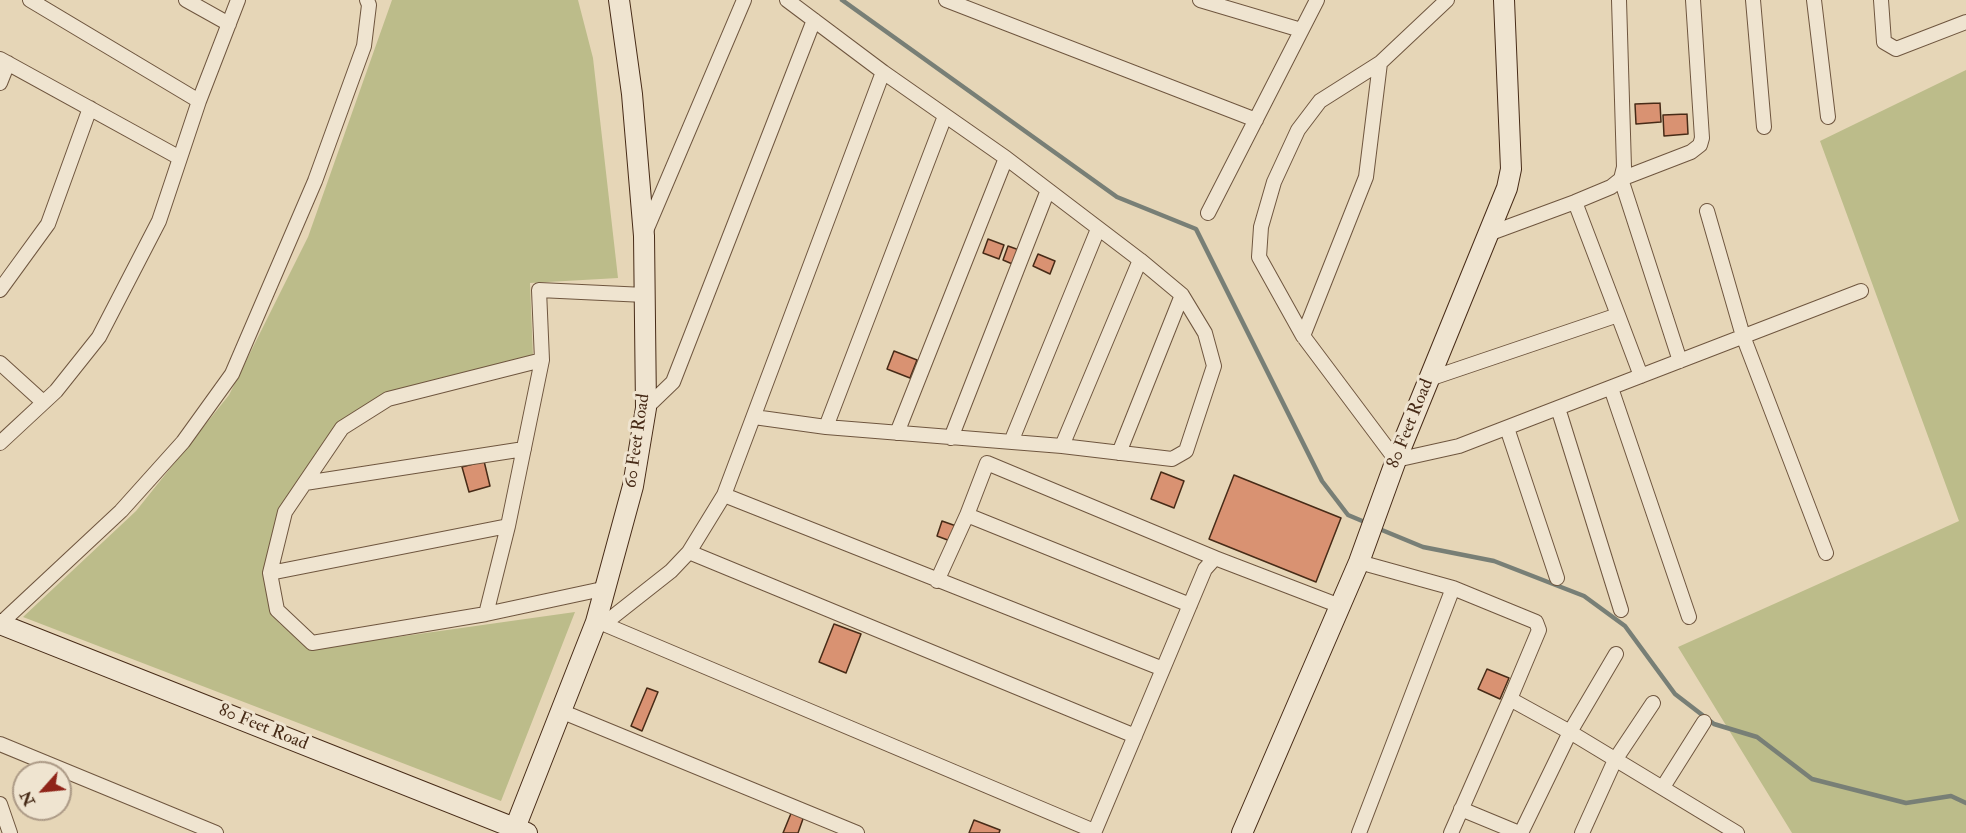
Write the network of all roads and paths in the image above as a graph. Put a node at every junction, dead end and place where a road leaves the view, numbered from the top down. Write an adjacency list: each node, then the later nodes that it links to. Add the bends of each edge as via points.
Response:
1 (30, 0): 26 (street)
2 (186, 0): 20 (street)
3 (238, 0): 20 (street)
4 (367, 0): 89 (street, via 360,58 315,181 232,374 183,441 121,511)
5 (619, 0): 41 (street, 60 Feet Road, via 632,94)
6 (744, 0): 41 (street)
7 (787, 0): 18 (street)
8 (946, 0): 30 (street)
9 (1200, 0): 21 (street)
10 (1317, 0): 21 (street)
11 (1447, 0): 23 (street)
12 (1504, 0): 40 (street, 80 Feet Road, via 1511,168)
13 (1619, 0): 34 (street, via 1624,167)
14 (1693, 0): 34 (street, via 1700,146)
15 (1753, 0): 31 (street)
16 (1814, 0): 29 (street)
17 (1881, 0): 19 (street, via 1884,42 1896,49)
18 (814, 20): 24 (street); 57 (street, via 673,382)
19 (1966, 22)
20 (229, 24): 26 (street)
21 (1301, 30): 30 (street)
22 (4, 61): 25 (street); 27 (street)
23 (1380, 63): 48 (street, via 1366,177); 48 (street, via 1320,101 1298,130 1274,182 1262,226 1259,257)
24 (883, 72): 28 (street); 59 (street)
25 (0, 82)
26 (199, 100): 32 (street)
27 (90, 108): 32 (street); 43 (street, via 48,225)
28 (945, 116): 33 (street); 60 (street)
29 (1828, 117)
30 (1256, 120): 38 (street)
31 (1764, 127)
32 (180, 158): 56 (street, via 159,221 99,337)
33 (1006, 158): 35 (street); 62 (street)
34 (1621, 178): 36 (street, via 1611,187); 51 (street)
35 (1048, 190): 39 (street); 63 (street)
36 (1575, 202): 40 (street); 47 (street)
37 (1707, 211): 49 (street)
38 (1208, 213)
39 (1098, 229): 42 (street); 64 (street)
40 (1491, 233): 54 (street, 80 Feet Road)
41 (644, 236): 45 (street, 60 Feet Road)
42 (1140, 260): 46 (street); 66 (street)
43 (0, 291)
44 (1861, 291): 49 (street)
45 (645, 295): 50 (street, via 539,290); 57 (street, 60 Feet Road)
46 (1182, 295): 68 (street); 68 (street, via 1205,333 1214,366 1186,451 1172,459)
47 (1618, 315): 53 (street); 54 (street)
48 (1303, 336): 69 (street)
49 (1743, 336): 51 (street); 75 (street)
50 (542, 360): 67 (street); 70 (street, via 388,399 342,428)
51 (1680, 361): 53 (street)
52 (0, 363): 56 (street)
53 (1641, 376): 55 (street)
54 (1429, 379): 69 (street, 80 Feet Road)
55 (1611, 388): 58 (street); 87 (street)
56 (43, 402): 65 (street)
57 (646, 408): 81 (street, 60 Feet Road, via 633,486)
58 (1558, 408): 61 (street); 85 (street)
59 (754, 417): 60 (street); 71 (street)
60 (826, 427): 62 (street)
61 (1507, 428): 69 (street, via 1459,446); 79 (street)
62 (897, 434): 63 (street)
63 (951, 438): 64 (street)
64 (1011, 442): 66 (street)
65 (0, 443)
66 (1062, 446): 68 (street)
67 (524, 449): 70 (street); 73 (street)
68 (1119, 453)
69 (1396, 460): 77 (street, 80 Feet Road)
70 (305, 483): 78 (street, via 285,512)
71 (724, 495): 74 (street); 80 (street)
72 (967, 515): 76 (street, via 987,463); 80 (street); 83 (street)
73 (508, 526): 78 (street); 86 (street)
74 (689, 552): 88 (street, via 663,579); 97 (street)
75 (1826, 553)
76 (1215, 558): 83 (street); 84 (street)
77 (1359, 562): 82 (street); 84 (street, 80 Feet Road)
78 (270, 573): 86 (street, via 277,610 312,643)
79 (1557, 578)
80 (937, 581): 91 (street)
81 (607, 588): 86 (street); 88 (street, 60 Feet Road)
82 (1453, 588): 92 (street, via 1536,622 1539,630); 109 (street)
83 (1190, 605): 91 (street)
84 (1340, 606): 108 (street, 80 Feet Road)
85 (1621, 610)
86 (486, 614)
87 (1689, 617)
88 (601, 623): 94 (street, 60 Feet Road); 104 (street)
89 (0, 624): 103 (street, 80 Feet Road)
90 (1616, 654): 96 (street)
91 (1163, 669): 97 (street)
92 (1510, 699): 96 (street); 102 (street)
93 (1653, 703): 99 (street)
94 (563, 712): 103 (street, 60 Feet Road); 107 (street)
95 (1704, 722): 100 (street)
96 (1570, 732): 99 (street); 111 (street)
97 (1134, 736): 104 (street)
98 (0, 744): 106 (street)
99 (1615, 760): 100 (street); 112 (street)
100 (1663, 787): 113 (street)
101 (0, 804): 105 (street)
102 (1461, 809): 110 (street); 111 (street)
103 (521, 831)
104 (1094, 832)
105 (10, 833)
106 (216, 833)
107 (857, 833)
108 (1242, 833)
109 (1359, 833)
110 (1451, 833)
111 (1520, 833)
112 (1582, 833)
113 (1737, 833)

